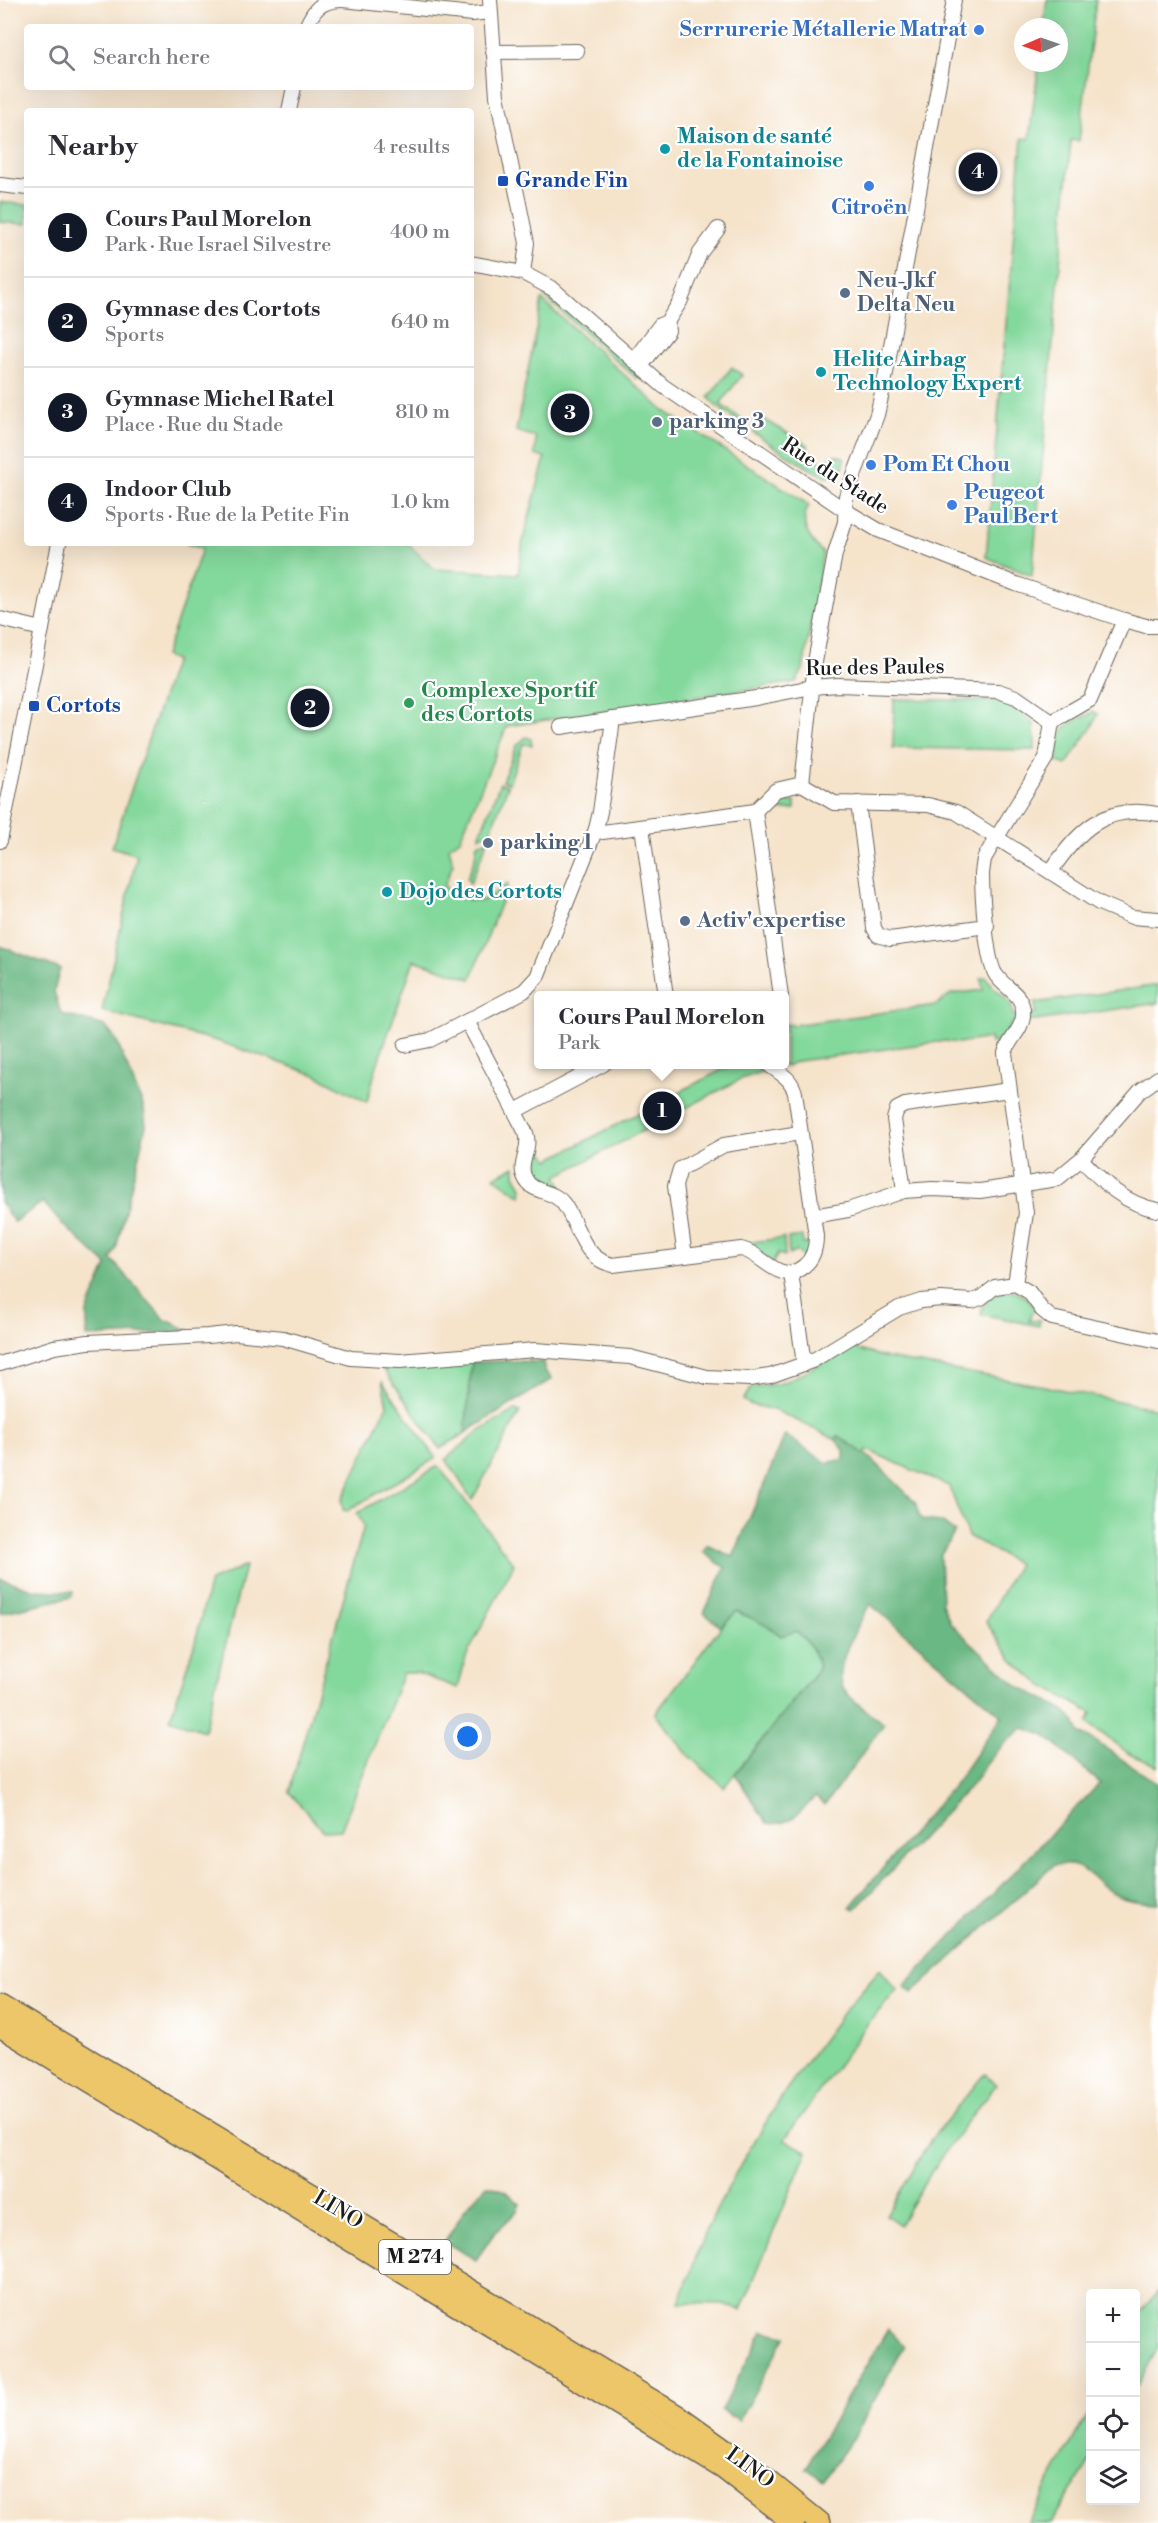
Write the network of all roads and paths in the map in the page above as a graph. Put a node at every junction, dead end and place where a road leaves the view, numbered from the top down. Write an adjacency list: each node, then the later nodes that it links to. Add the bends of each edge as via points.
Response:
1 (342, 0): 3 (street, via 472,14); 4 (street, via 327,1 314,10)
2 (954, 0): 15 (street, via 884,384 877,415 846,496)
3 (490, 6): 6 (street)
4 (307, 24)
5 (577, 51): 6 (street)
6 (493, 52): 13 (street, via 496,96 527,243)
7 (293, 90): 8 (street)
8 (290, 108)
9 (0, 185): 10 (street)
10 (24, 188)
11 (718, 229): 14 (street, via 700,253 668,322 660,325)
12 (474, 264): 13 (street)
13 (528, 275): 14 (street, Rue du Stade, via 553,289)
14 (637, 363): 15 (street, Rue du Stade, via 663,386)
15 (846, 511): 18 (street, Rue du Stade, via 878,530 1005,580); 21 (street)
16 (58, 546): 20 (street)
17 (0, 619): 20 (street)
18 (1124, 620): 19 (street, Rue du Stade); 23 (street, via 1090,700)
19 (1158, 626)
20 (42, 629): 26 (street)
21 (812, 687): 22 (street, Rue des Paules); 23 (street, Rue des Paules, via 986,689 1016,697); 25 (street)
22 (611, 719): 24 (street, Rue des Paules); 31 (street)
23 (1052, 722): 32 (street, via 1046,758)
24 (561, 727)
25 (802, 784): 27 (street, via 834,802); 28 (street, via 776,790)
26 (4, 793): 33 (street)
27 (858, 803): 32 (street, via 940,807 956,812); 36 (street, via 878,935 890,939)
28 (755, 811): 30 (street); 38 (street)
29 (1158, 814): 34 (street, via 1133,812 1101,820 1074,838)
30 (642, 826): 31 (street, via 603,832); 37 (street)
31 (596, 829): 39 (street, via 537,977 524,991)
32 (997, 837): 34 (street); 36 (street, via 984,859 982,873)
33 (0, 841)
34 (1050, 871): 35 (street, via 1117,912)
35 (1158, 919)
36 (987, 926): 44 (street, via 994,971 1016,993 1023,1013 1021,1025 1005,1053)
37 (665, 991)
38 (780, 991)
39 (467, 1021): 40 (street, via 430,1040); 45 (street)
40 (405, 1045)
41 (596, 1069): 45 (street)
42 (775, 1069): 46 (street, via 793,1085)
43 (1158, 1078): 47 (street, via 1128,1103)
44 (1009, 1090): 48 (street); 49 (street, via 897,1109 894,1119)
45 (515, 1112): 52 (street, via 528,1143 522,1168 525,1178 534,1188 560,1200 592,1256 622,1266)
46 (800, 1133): 51 (street); 52 (street, via 724,1144 680,1169 675,1186)
47 (1081, 1159): 48 (street, via 1057,1179); 50 (street, via 1116,1193 1142,1207)
48 (1022, 1185): 49 (street, via 980,1191); 54 (street, via 1025,1223)
49 (904, 1191): 51 (street, via 848,1210)
50 (1158, 1210)
51 (813, 1216): 53 (street, via 814,1252 806,1264)
52 (685, 1256): 53 (street, via 744,1249 775,1270)
53 (791, 1273): 57 (street)
54 (1015, 1284): 55 (street, via 1029,1292 1052,1318); 57 (street, via 995,1287 972,1301 936,1299 906,1305)
55 (1158, 1341)
56 (0, 1364): 57 (street, via 54,1347 88,1342 236,1333 283,1338 351,1358 400,1361 518,1351 630,1357 723,1379 759,1378)
57 (804, 1364)
58 (0, 2006): 61 (highway, LINO / M 274, via 681,2418)
59 (0, 2026): 60 (highway, LINO / M 274, via 723,2468)
60 (794, 2523)
61 (820, 2523)

